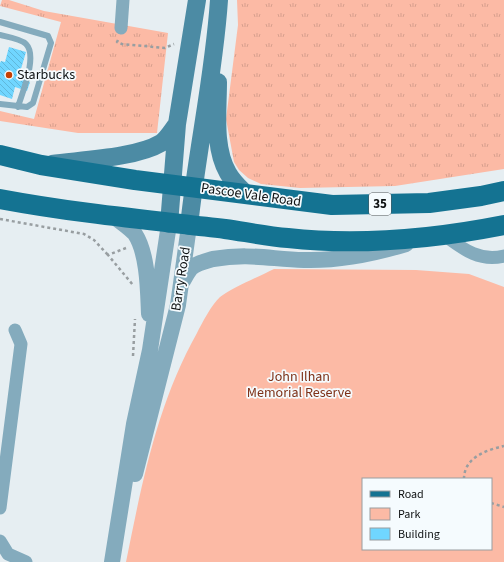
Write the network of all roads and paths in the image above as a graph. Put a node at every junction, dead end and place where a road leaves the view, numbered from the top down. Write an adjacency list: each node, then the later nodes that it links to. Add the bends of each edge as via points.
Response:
1 (123, 0): 5 (street)
2 (197, 0): 12 (main road, Barry Road)
3 (219, 0): 6 (main road, Barry Road)
4 (0, 22): 11 (lane, via 48,36 50,39 33,104)
5 (121, 28)
6 (217, 30): 16 (main road, Barry Road); 18 (main road, via 217,123 220,148 228,174)
7 (0, 35): 11 (lane, via 27,45 31,56)
8 (117, 42): 9 (path)
9 (165, 48)
10 (0, 104): 11 (lane)
11 (18, 107)
12 (177, 124): 14 (main road, via 162,142 151,147 131,153); 15 (main road, Barry Road)
13 (0, 155): 14 (main road, Pascoe Vale Road / 35)
14 (41, 165): 15 (main road, Pascoe Vale Road / 35, via 135,180)
15 (172, 183): 16 (main road, Pascoe Vale Road / 35); 22 (main road, Barry Road)
16 (193, 187): 18 (main road, Pascoe Vale Road / 35); 24 (main road, Barry Road)
17 (504, 190): 18 (main road, Pascoe Vale Road / 35, via 429,203 371,205 332,205)
18 (246, 194)
19 (0, 199): 20 (main road)
20 (116, 218): 22 (main road); 26 (street, via 134,234)
21 (0, 219): 27 (path, via 84,234 94,240)
22 (169, 224): 24 (main road); 33 (street, Barry Road)
23 (504, 225): 25 (main road)
24 (189, 226): 25 (main road, via 324,240 364,241); 29 (street, Barry Road)
25 (437, 236): 28 (street, via 473,255); 29 (street, via 385,250 338,258 304,260 246,255 224,257 191,268)
26 (140, 245): 27 (path); 33 (street, via 148,288)
27 (108, 255): 30 (path)
28 (503, 257)
29 (183, 281): 41 (street, Barry Road, via 151,416)
30 (136, 291)
31 (135, 312): 34 (path)
32 (15, 330): 39 (street, via 21,344)
33 (150, 350): 41 (street, Barry Road, via 134,424)
34 (132, 359)
35 (504, 446): 36 (path, via 473,458)
36 (464, 478)
37 (492, 503): 38 (path)
38 (504, 506)
39 (0, 508)
40 (0, 541): 42 (street, via 8,554)
41 (113, 557)
42 (26, 562)

